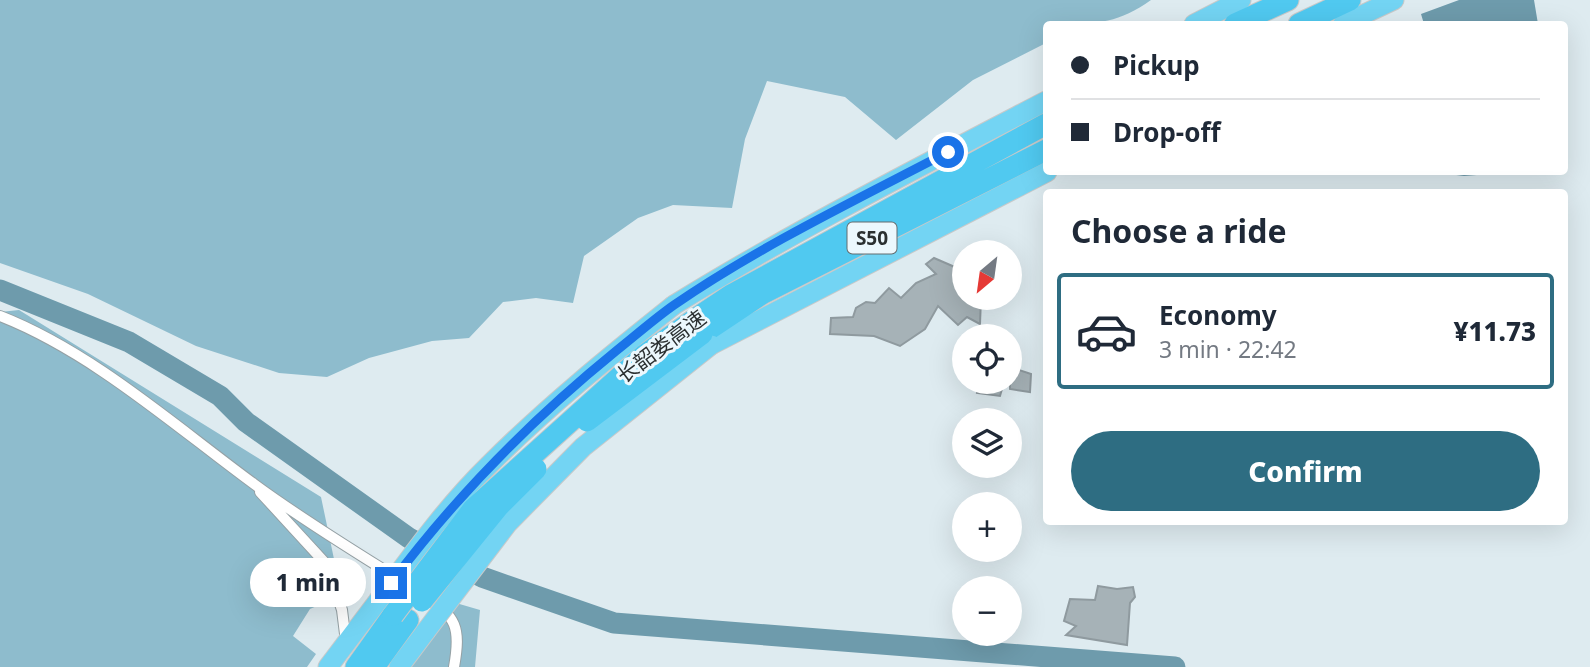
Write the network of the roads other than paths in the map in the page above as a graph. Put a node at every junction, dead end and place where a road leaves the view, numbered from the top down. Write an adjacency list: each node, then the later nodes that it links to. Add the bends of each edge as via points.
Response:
1 (1241, 0): 5 (highway)
2 (1288, 0): 6 (highway)
3 (1350, 0): 7 (highway)
4 (1394, 0): 8 (highway)
5 (1200, 21)
6 (1242, 21)
7 (1305, 21)
8 (1349, 21)
9 (1043, 103): 16 (highway, bridge, via 874,191 674,305 563,393 487,466 432,529)
10 (1043, 126): 14 (highway, 长韶娄高速 / S50, via 731,295)
11 (1043, 152): 14 (highway, 长韶娄高速 / S50, via 762,294)
12 (1043, 174): 14 (highway)
13 (0, 316): 15 (street, via 102,373)
14 (703, 333): 16 (highway, bridge, via 509,523); 16 (highway, 长韶娄高速 / S50, bridge, via 644,355 473,509)
15 (255, 485): 17 (street, via 327,565 342,610); 22 (street, via 438,604 457,626)
16 (401, 617): 17 (highway); 19 (highway, 长韶娄高速 / S50); 20 (highway, 长韶娄高速 / S50); 21 (highway)
17 (346, 642): 18 (highway)
18 (328, 667)
19 (356, 667)
20 (374, 667)
21 (399, 667)
22 (454, 667)

